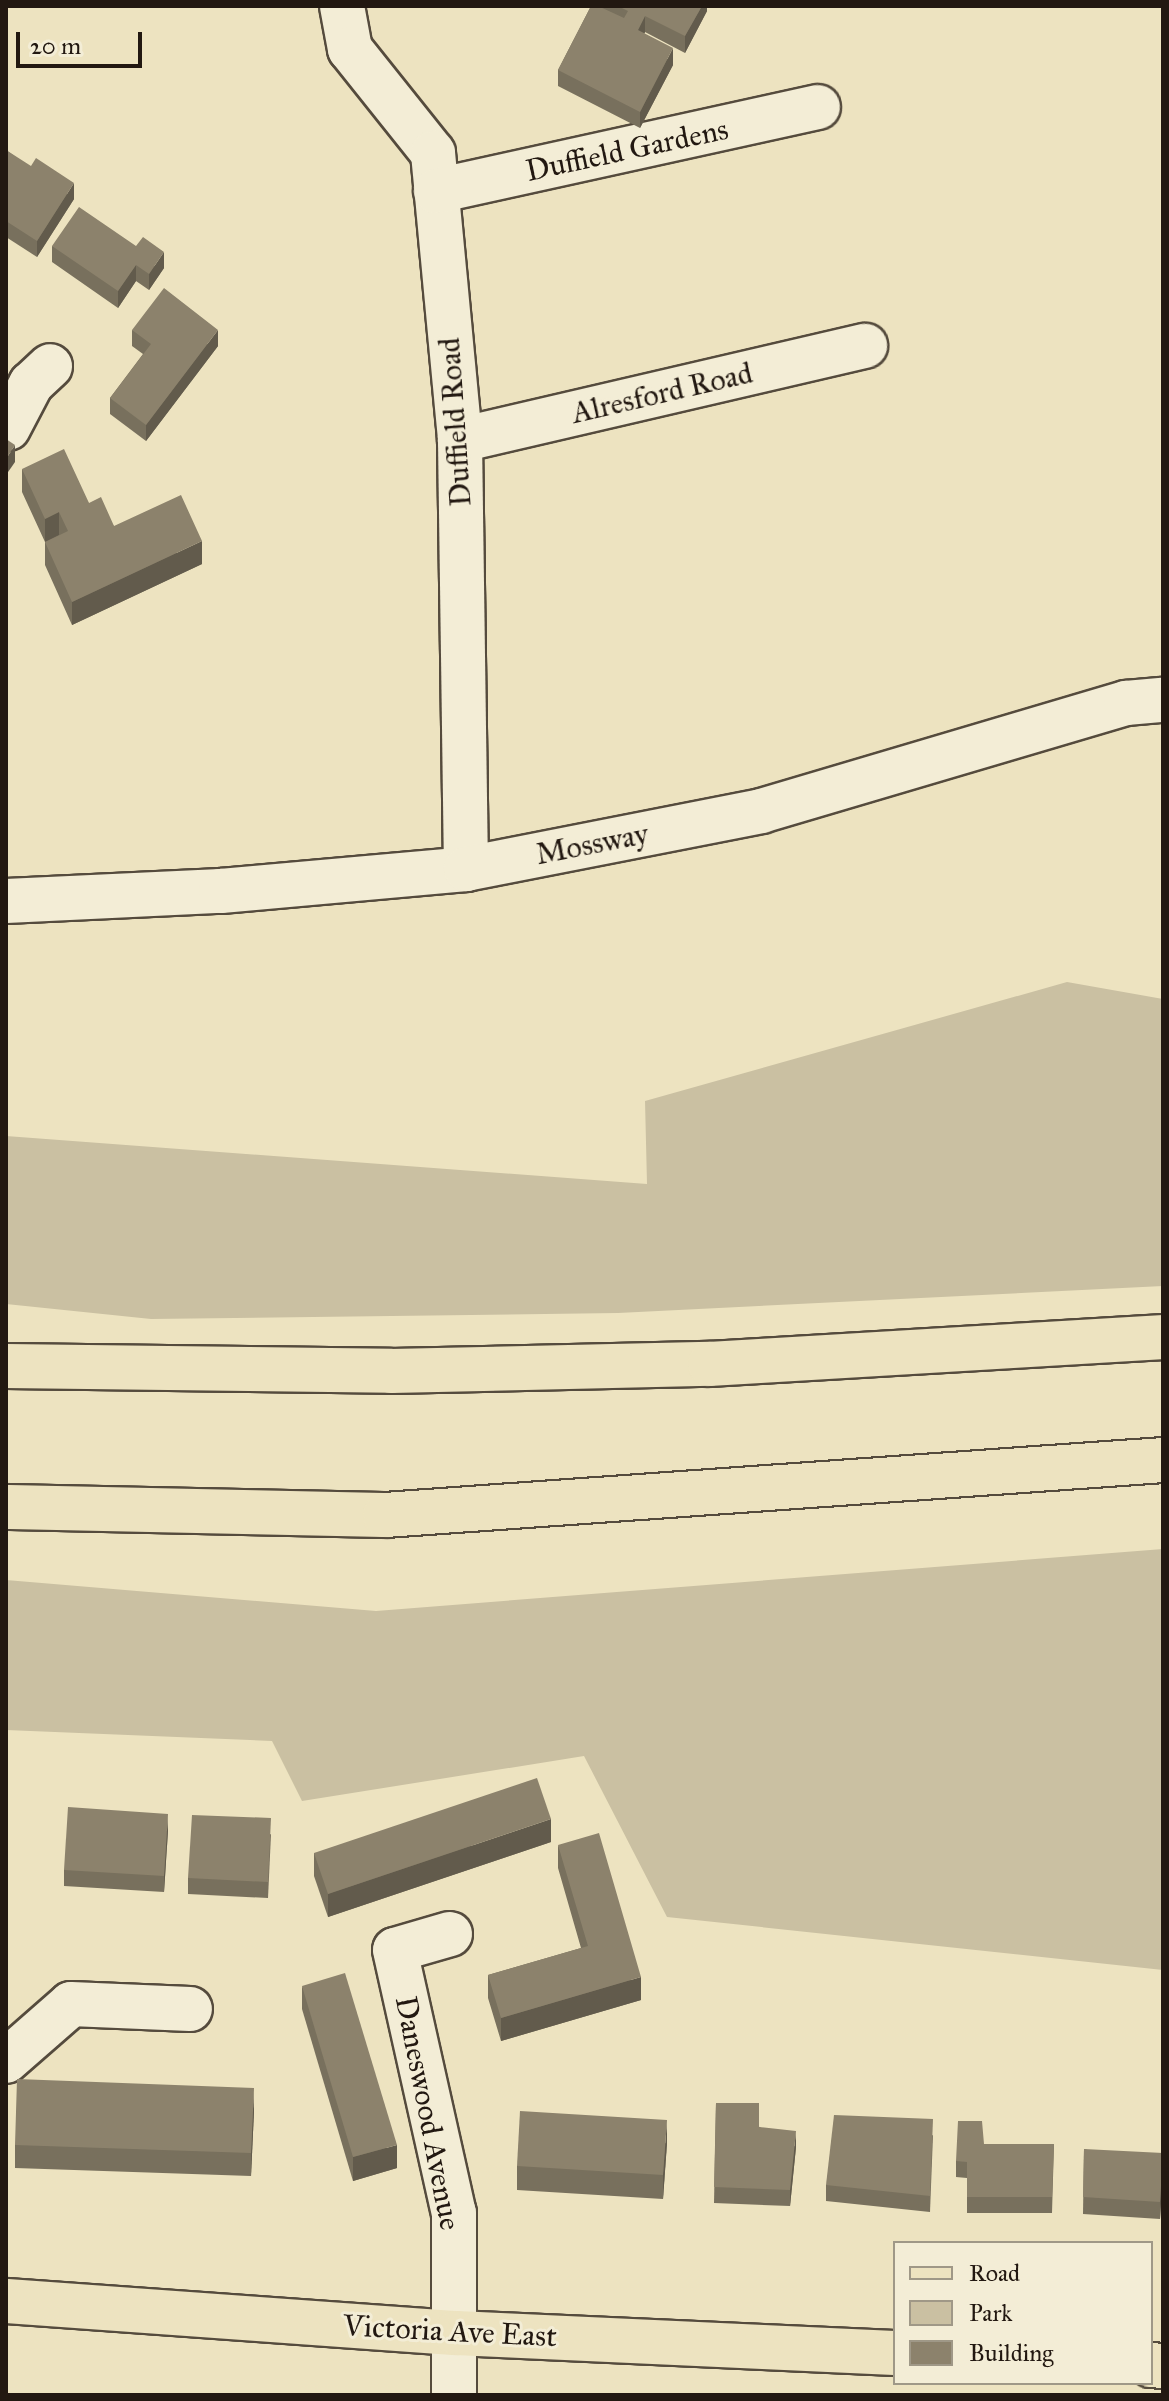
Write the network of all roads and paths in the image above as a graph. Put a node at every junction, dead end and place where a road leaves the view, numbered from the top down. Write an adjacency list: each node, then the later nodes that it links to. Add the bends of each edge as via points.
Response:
1 (342, 6): 3 (street, Duffield Road, via 350,49 433,153)
2 (818, 107): 3 (street, Duffield Gardens)
3 (436, 191): 7 (street, Duffield Road)
4 (865, 346): 7 (street, Alresford Road)
5 (29, 372): 6 (street)
6 (8, 428)
7 (460, 440): 9 (street, Duffield Road)
8 (1163, 700): 9 (street, Mossway, via 1126,703 761,811)
9 (466, 869): 10 (street, Mossway, via 221,891)
10 (6, 901)
11 (1163, 1337): 12 (main road, via 710,1364 391,1371)
12 (6, 1366)
13 (1163, 1460): 14 (main road, via 385,1515)
14 (6, 1507)
15 (450, 1934): 19 (street, Daneswood Avenue, via 395,1950 454,2213)
16 (190, 2009): 17 (street, via 71,2004)
17 (6, 2061)
18 (6, 2301): 19 (main road, Victoria Ave East)
19 (456, 2333): 20 (main road, Victoria Ave East); 21 (street)
20 (893, 2353)
21 (454, 2395)

